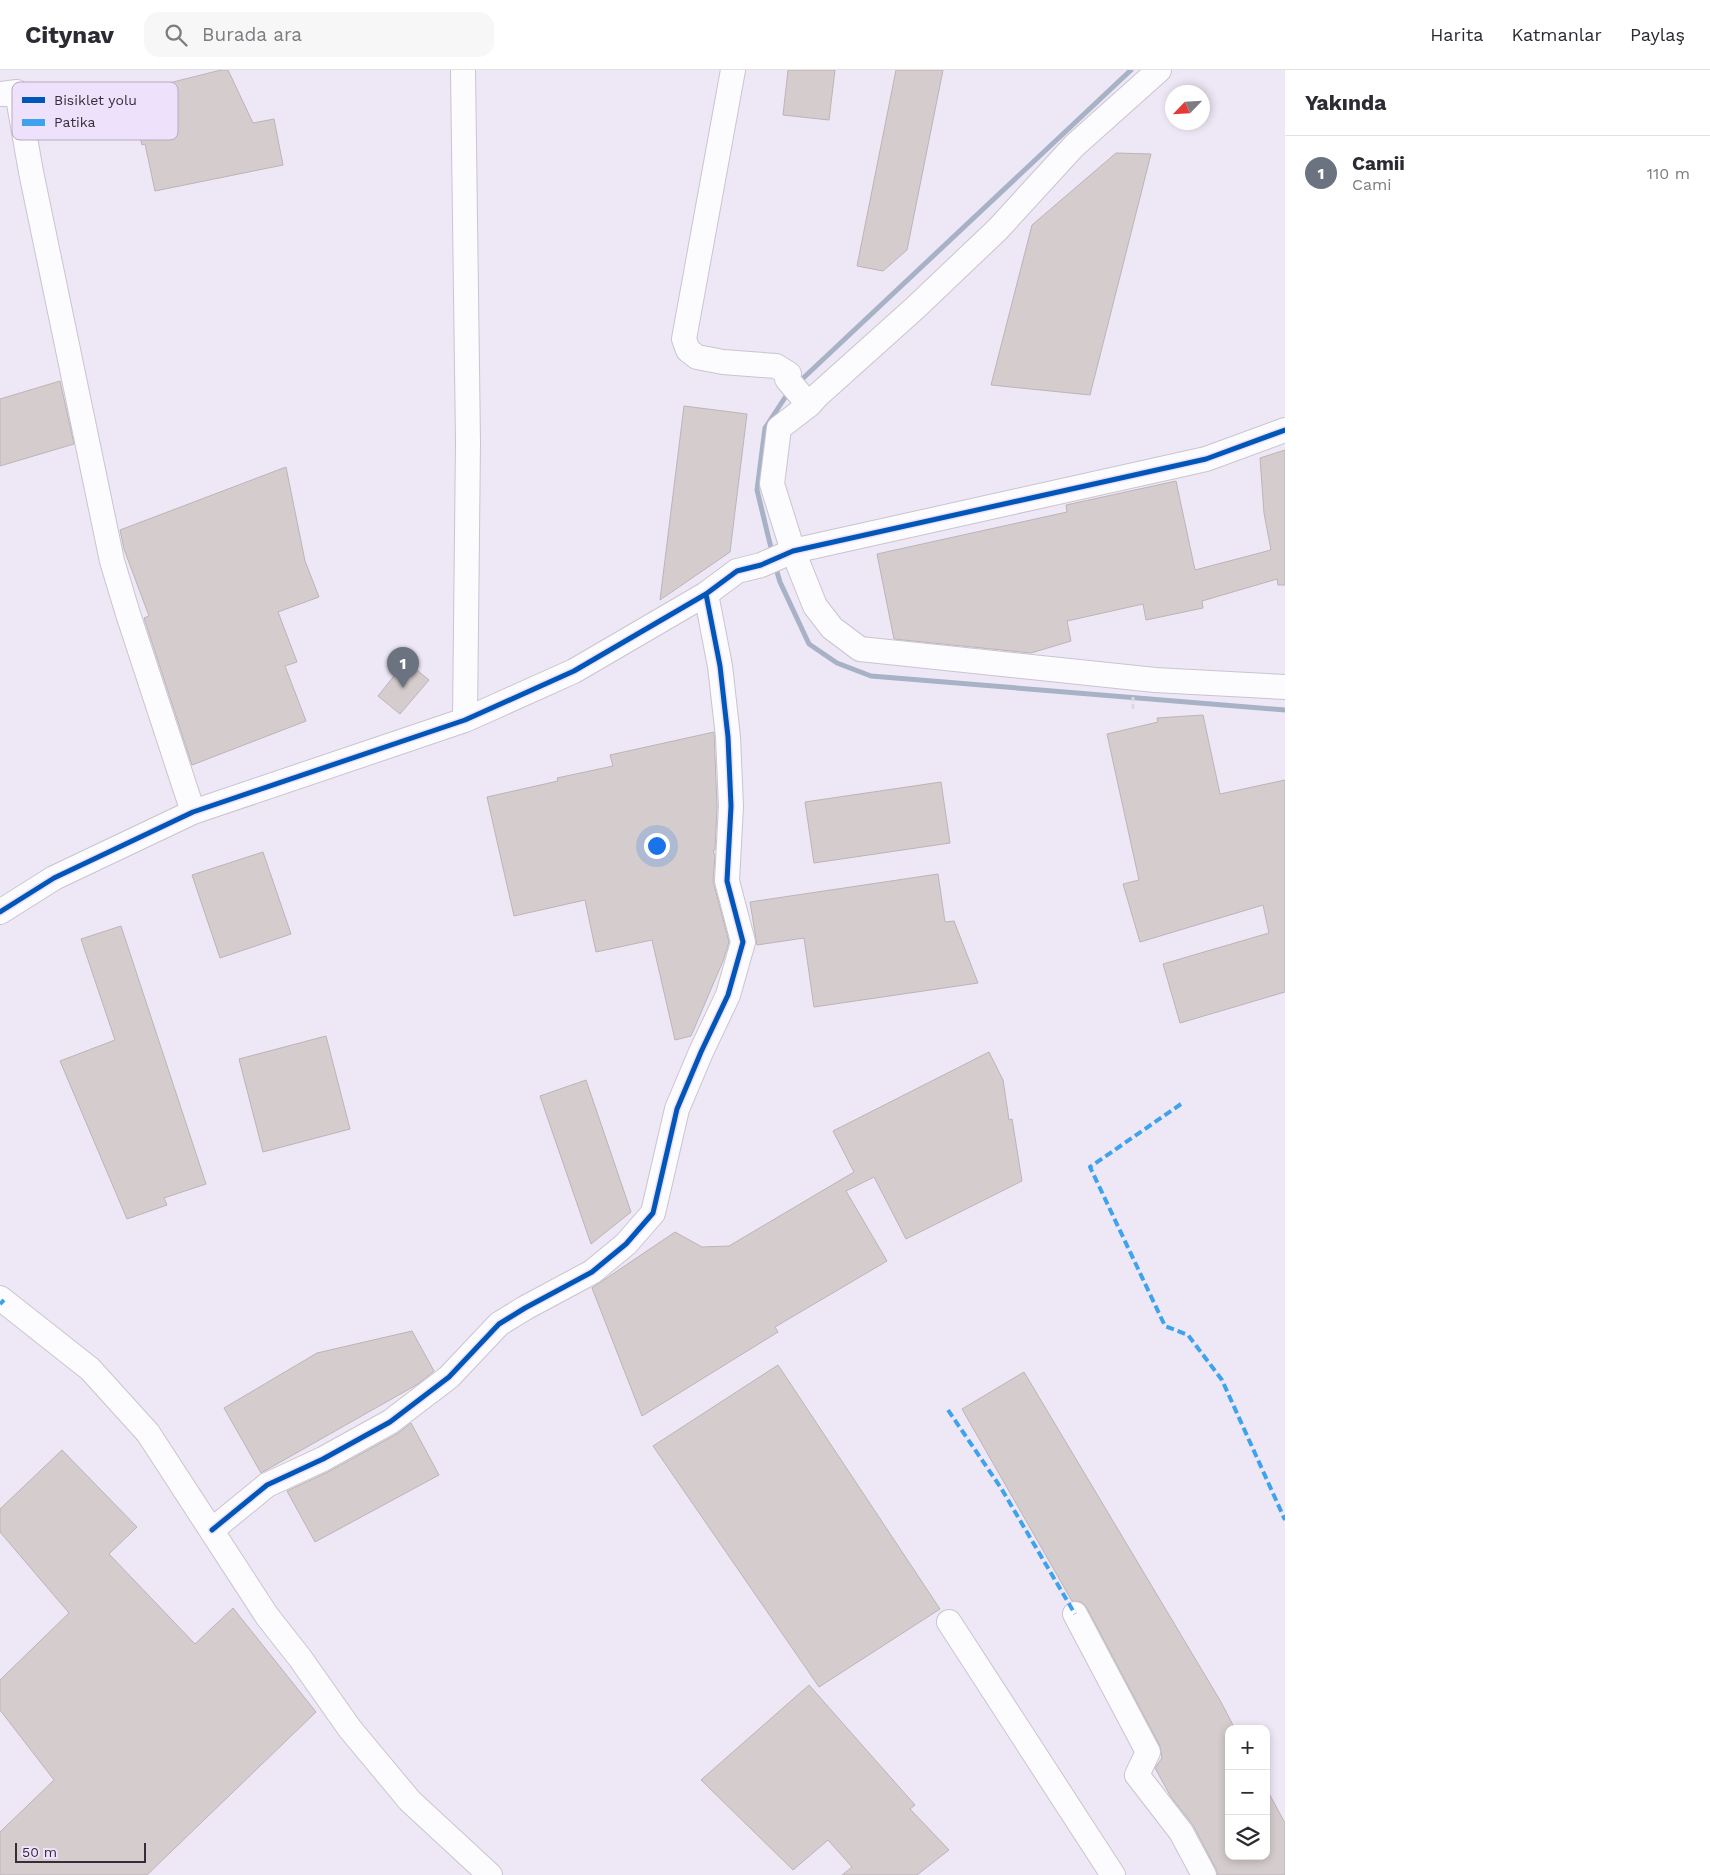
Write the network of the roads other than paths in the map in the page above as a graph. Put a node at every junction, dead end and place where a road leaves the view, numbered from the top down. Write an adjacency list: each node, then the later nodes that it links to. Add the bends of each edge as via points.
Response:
1 (463, 70): 10 (street, via 468,442)
2 (733, 70): 5 (street, via 684,339 688,350 697,357 776,366 789,374)
3 (1159, 70): 5 (street, via 1074,146 998,229 818,395)
4 (25, 140): 11 (street, via 112,561)
5 (799, 392): 7 (street, via 779,428 772,484)
6 (1285, 430): 7 (street, via 1206,459)
7 (789, 554): 8 (street, via 736,571); 9 (street, via 815,606 832,628 860,648 1155,680)
8 (706, 594): 10 (street, via 574,671); 14 (street, via 720,666 728,738 731,806 727,881 743,942 728,995 677,1109 653,1213 626,1244 592,1272 499,1324 449,1377 390,1422 267,1485)
9 (1285, 687)
10 (464, 720): 11 (street)
11 (193, 812): 12 (street, via 54,878)
12 (0, 912)
13 (0, 1298): 14 (street, via 90,1369 148,1433)
14 (212, 1530): 17 (street, via 267,1616 350,1729 410,1801)
15 (1075, 1614): 19 (street, via 1148,1752 1137,1775 1181,1832)
16 (949, 1622): 18 (street)
17 (490, 1875)
18 (1113, 1875)
19 (1204, 1875)

